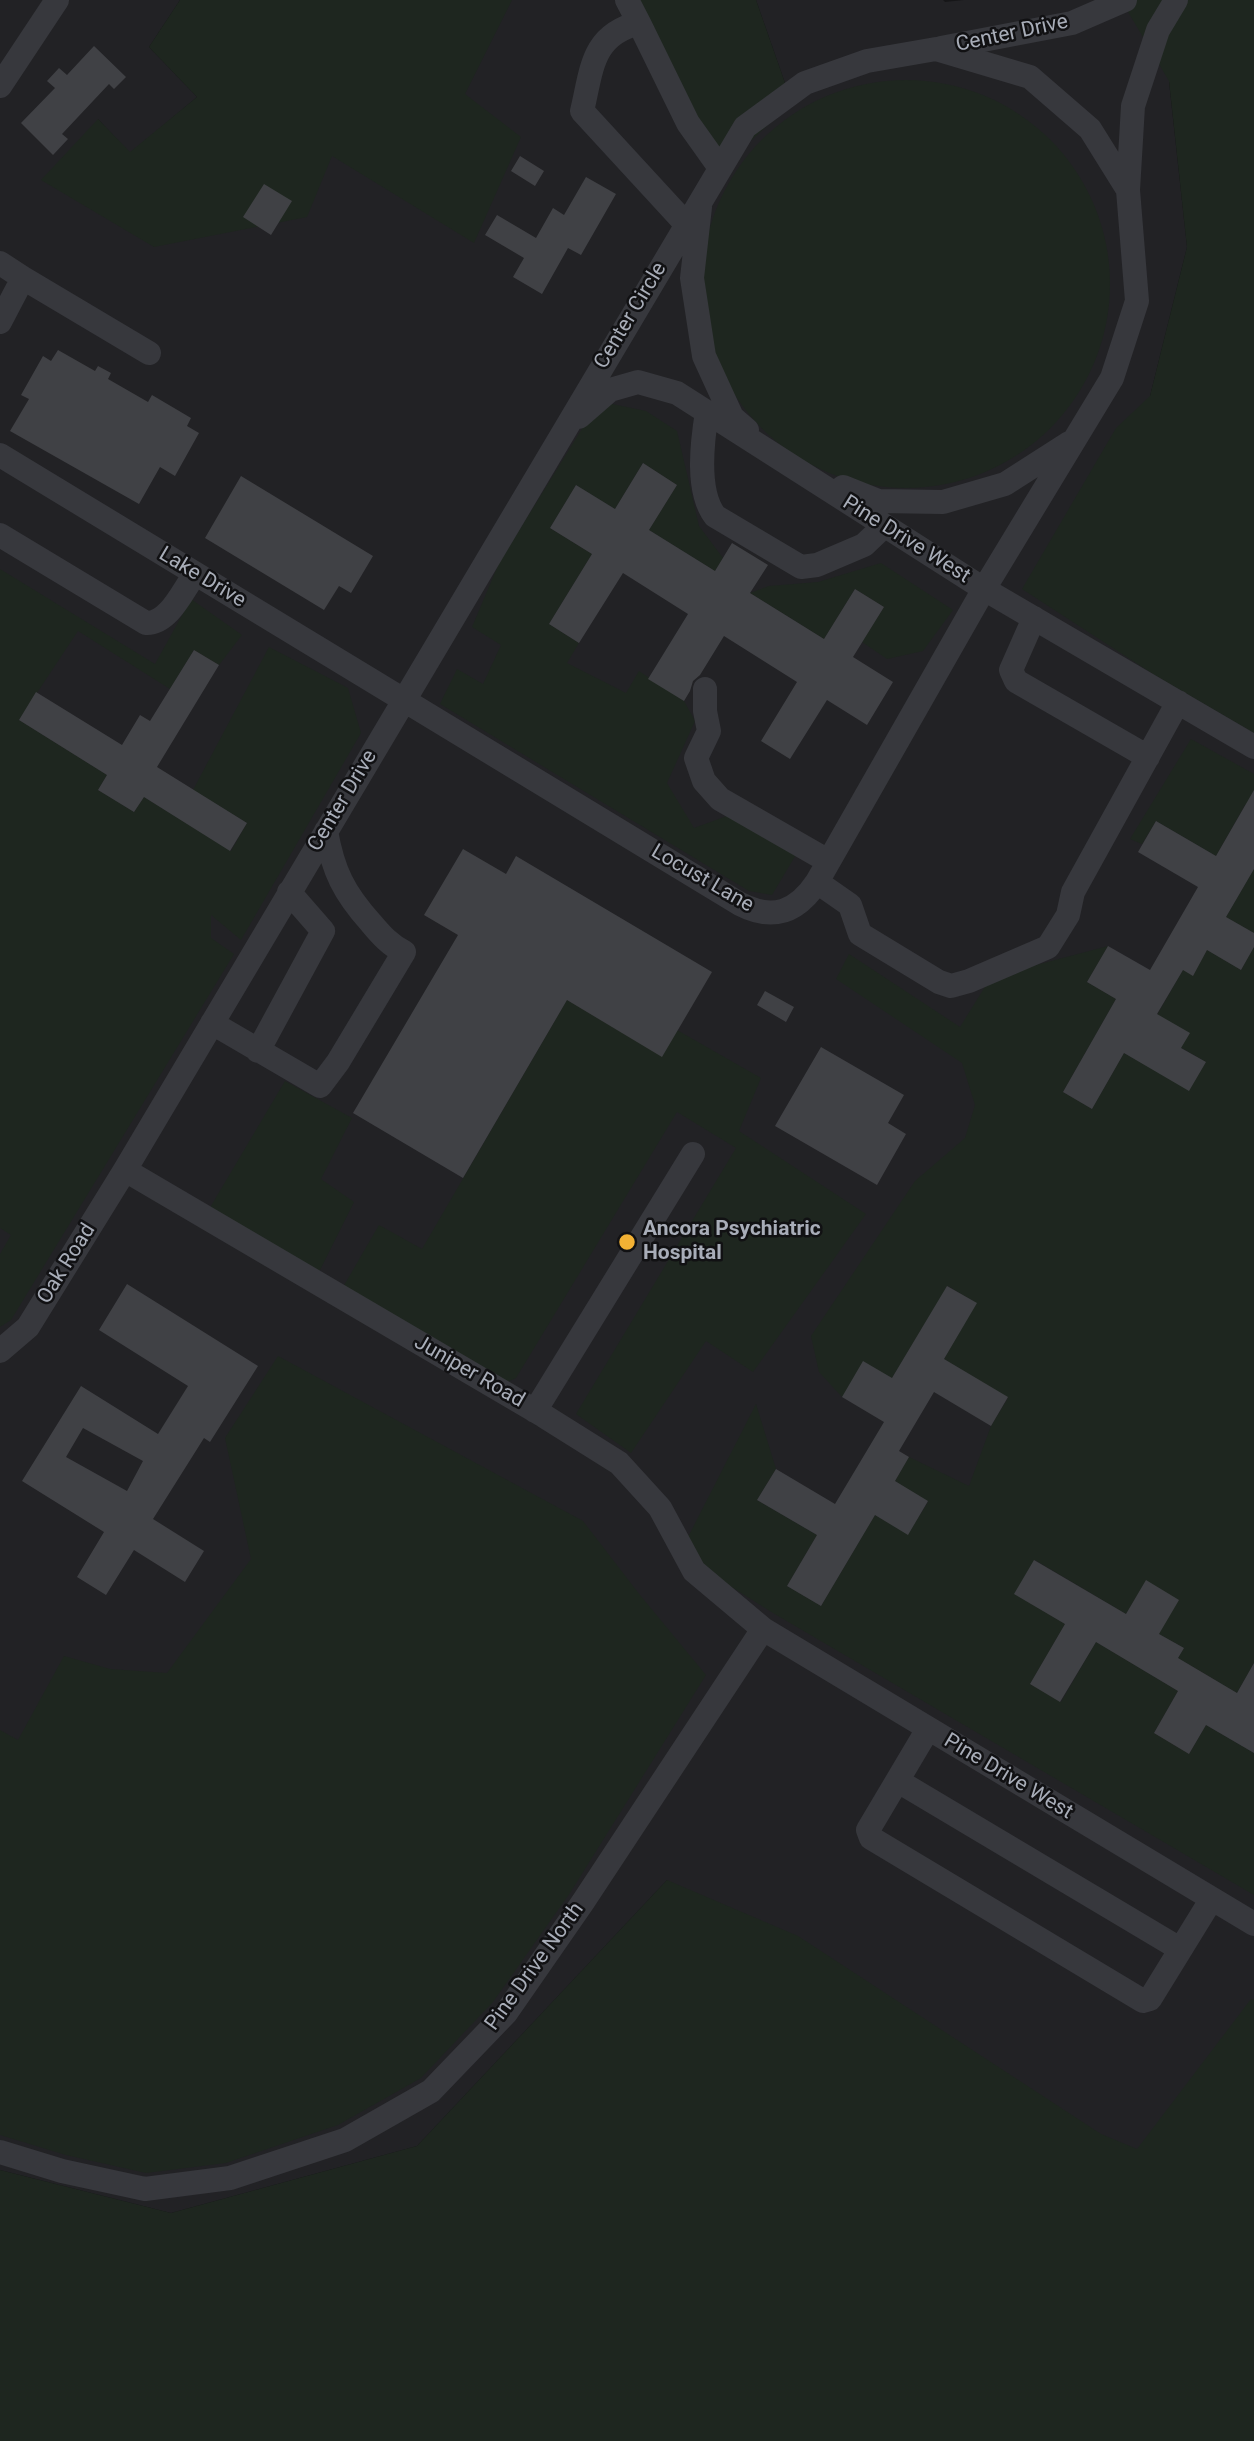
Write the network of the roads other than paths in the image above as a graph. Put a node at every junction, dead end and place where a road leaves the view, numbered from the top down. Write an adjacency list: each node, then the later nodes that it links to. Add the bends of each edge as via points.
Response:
1 (57, 0): 7 (lane)
2 (627, 0): 5 (lane)
3 (1125, 0): 6 (lane, Center Drive, via 1072,23)
4 (1176, 0): 9 (lane, via 1158,30 1133,107)
5 (639, 23): 8 (lane, via 688,122); 10 (lane, via 615,32 597,50 582,111)
6 (936, 49): 8 (lane, Center Circle, via 867,61 805,83 745,127); 9 (lane, Center Circle, via 1030,77 1090,129)
7 (0, 86)
8 (720, 168): 10 (lane, Center Circle)
9 (1128, 190): 17 (lane, Center Circle, via 1137,301 1112,378)
10 (692, 226): 15 (lane, Center Circle); 19 (lane, Center Circle, via 692,278 704,356 732,417)
11 (0, 263): 12 (lane)
12 (23, 278): 13 (lane); 14 (lane)
13 (0, 322)
14 (149, 353)
15 (604, 381): 16 (lane, Pine Drive West, via 638,383 677,393); 26 (lane, Center Drive, via 562,432)
16 (706, 412): 19 (lane, Pine Drive West); 20 (lane, via 704,489 707,506 715,516 801,567 864,545)
17 (1076, 438): 19 (lane, Center Circle, via 1005,484 943,502 878,501); 23 (lane, Center Circle)
18 (0, 455): 22 (lane, Lake Drive)
19 (792, 468): 20 (lane, Pine Drive West)
20 (884, 526): 23 (lane, Pine Drive West)
21 (0, 535): 22 (lane, via 146,623 164,618)
22 (195, 574): 26 (lane, Lake Drive)
23 (984, 589): 24 (lane, Pine Drive West); 31 (lane, Locust Lane)
24 (1034, 618): 27 (lane, Pine Drive West); 29 (lane, via 1011,670 1016,681)
25 (705, 689): 31 (lane, via 709,731 696,758 704,780 720,799)
26 (403, 700): 30 (lane, Center Drive); 31 (lane, Locust Lane, via 754,911 771,914 789,909 806,898)
27 (1178, 702): 28 (lane, Pine Drive West); 29 (lane)
28 (1254, 747)
29 (1149, 757): 31 (lane, via 1073,892 1068,915 1048,947 969,981 951,986 939,982 860,934 850,905)
30 (326, 831): 32 (lane, Center Drive); 34 (lane, via 331,861 343,888 388,942 404,953 320,1086)
31 (823, 871)
32 (289, 892): 33 (lane, Center Drive); 34 (lane, via 323,931)
33 (212, 1023): 34 (lane); 36 (lane, Center Drive)
34 (258, 1051)
35 (693, 1154): 38 (lane)
36 (124, 1170): 37 (lane, Oak Road, via 28,1327); 38 (lane, Juniper Road)
37 (0, 1351)
38 (535, 1411): 39 (lane, Juniper Road, via 620,1463 660,1508 694,1571)
39 (763, 1629): 40 (lane, Pine Drive West); 45 (lane, Pine Drive North, via 506,2013 431,2091 345,2140 230,2178 145,2189)
40 (928, 1729): 41 (lane); 42 (lane, Pine Drive West)
41 (898, 1781): 44 (lane); 44 (lane, via 868,1830 871,1838 1131,1994 1143,2001 1150,1999)
42 (1211, 1900): 43 (lane, Pine Drive West); 44 (lane)
43 (1254, 1924)
44 (1180, 1948)
45 (0, 2152)

